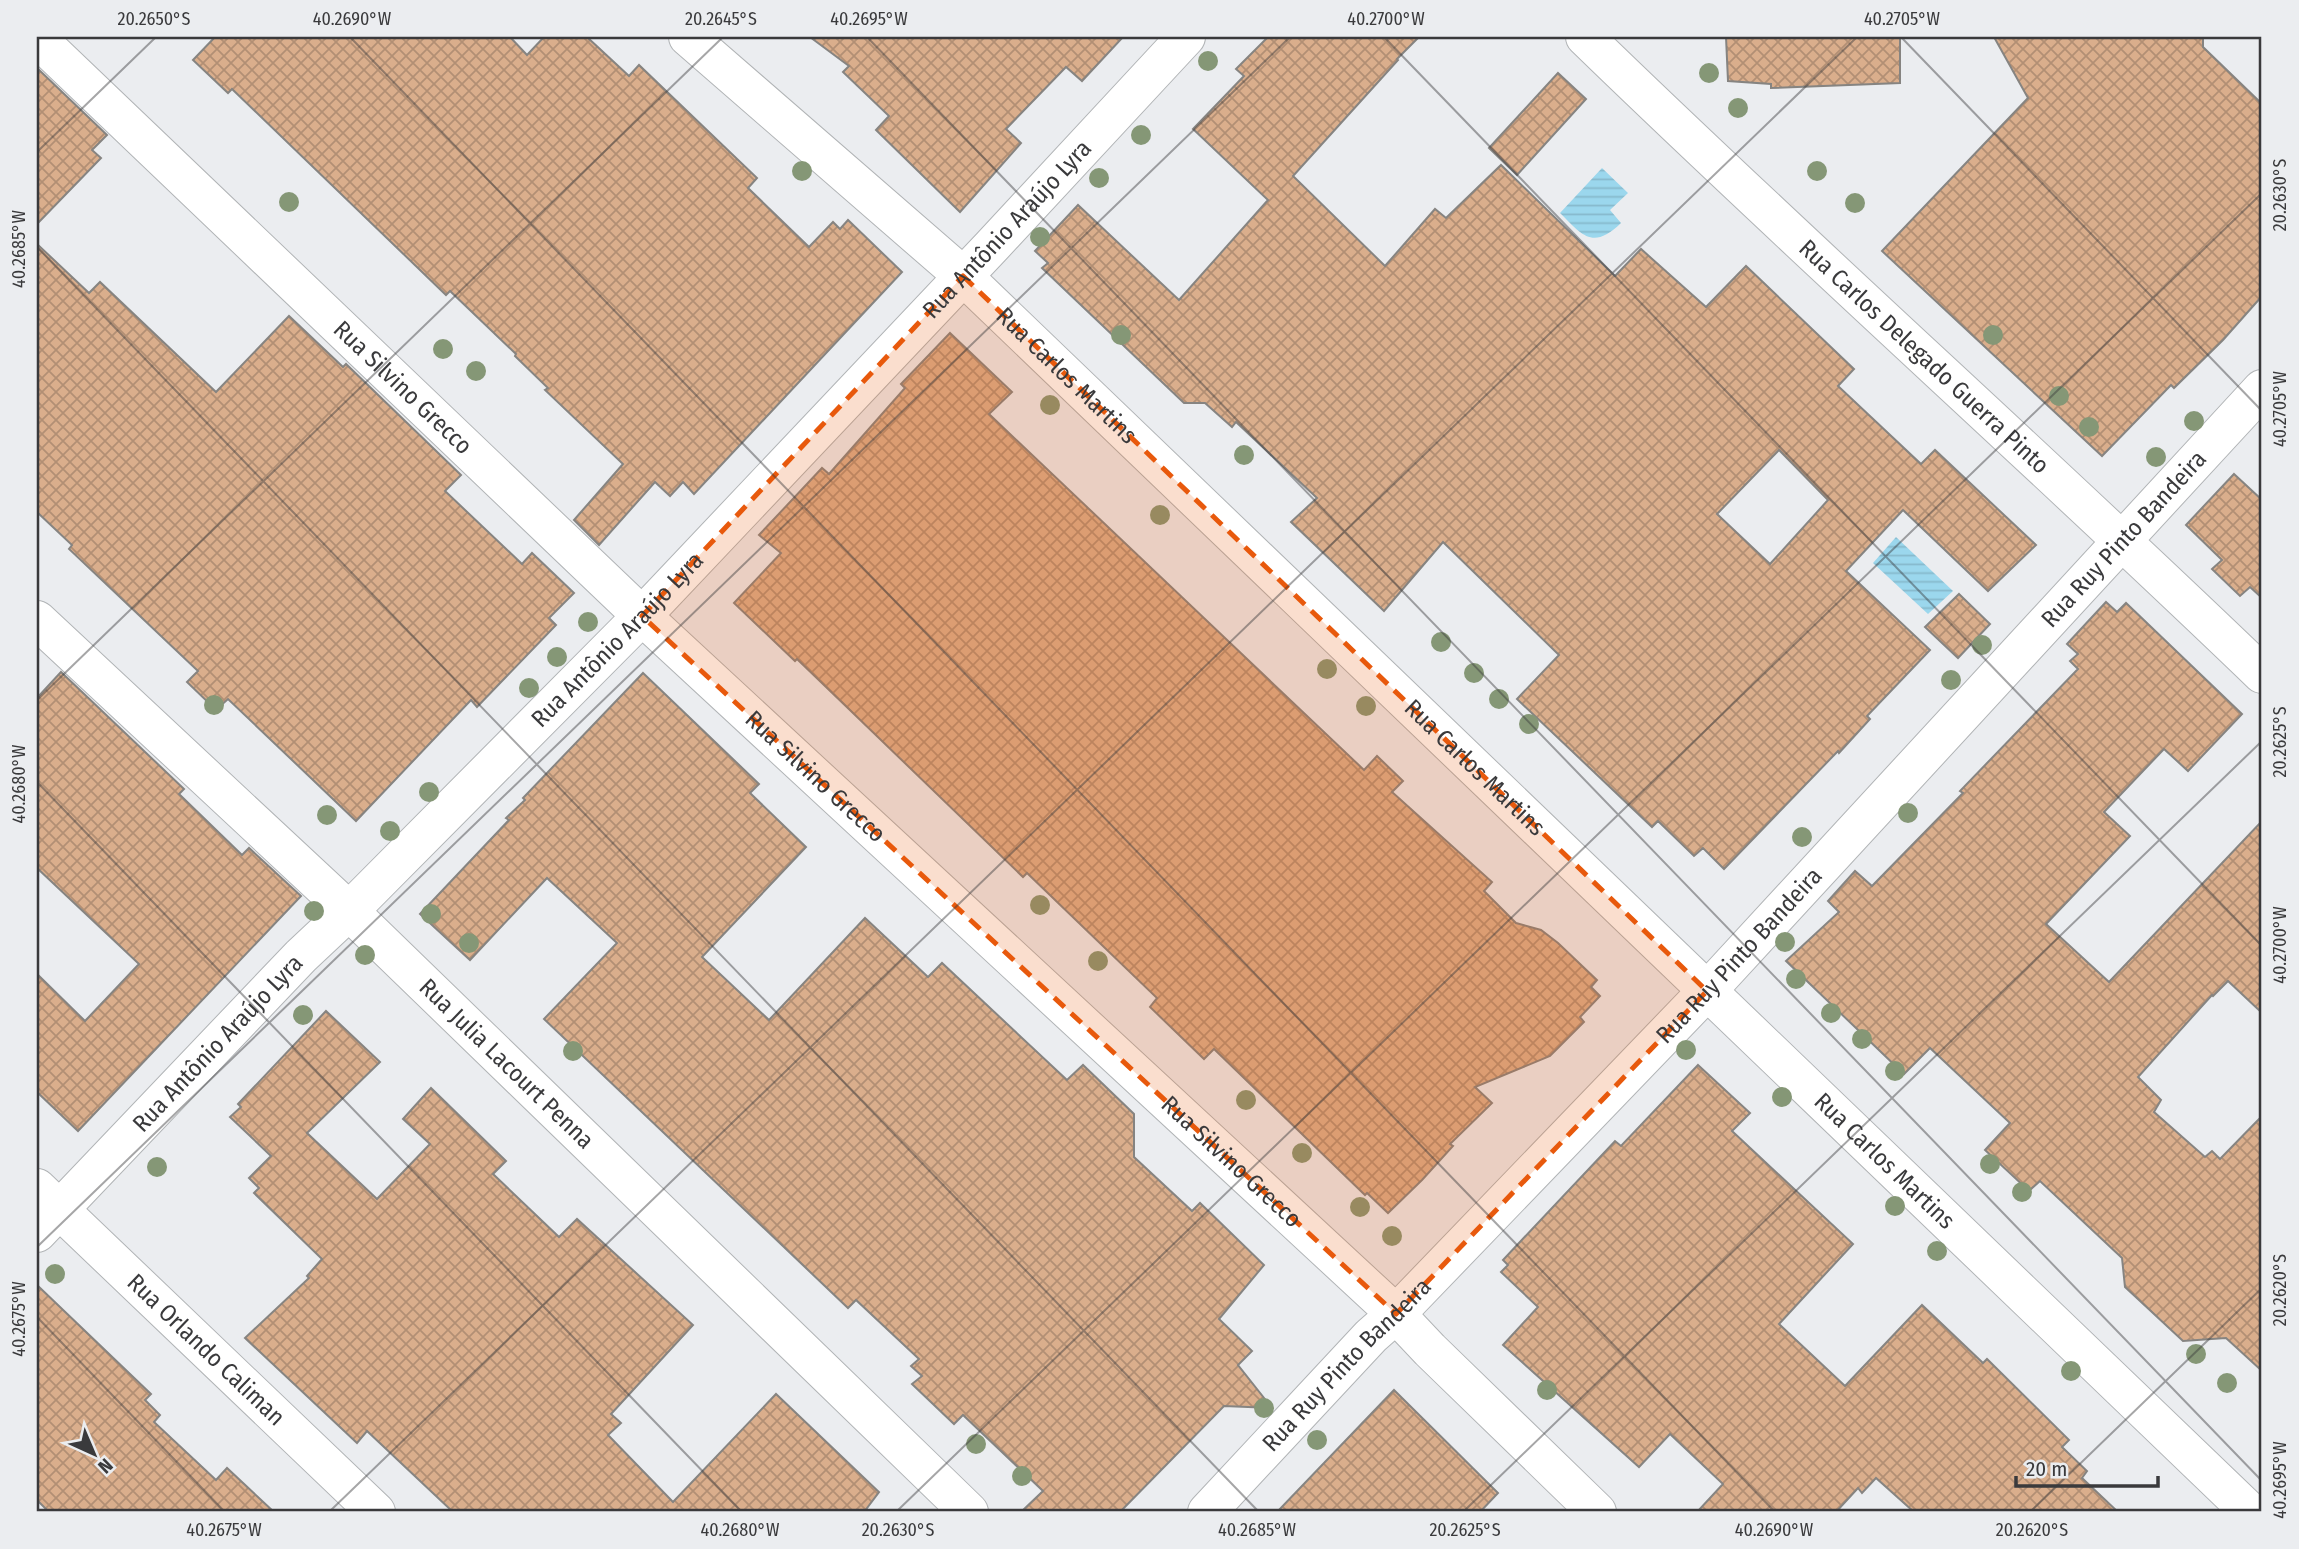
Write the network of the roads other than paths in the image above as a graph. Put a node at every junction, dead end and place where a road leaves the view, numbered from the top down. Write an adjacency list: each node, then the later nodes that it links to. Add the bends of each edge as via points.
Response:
1 (37, 37): 8 (street, Rua Silvino Grecco)
2 (688, 37): 5 (street, Rua Carlos Martins)
3 (1185, 37): 5 (street, Rua Antônio Araújo Lyra)
4 (1585, 37): 7 (street, Rua Carlos Delegado Guerra Pinto)
5 (963, 276): 8 (street, Rua Antônio Araújo Lyra); 12 (street, Rua Carlos Martins)
6 (2262, 388): 7 (street, Rua Ruy Pinto Bandeira)
7 (2122, 539): 10 (street, Rua Carlos Delegado Guerra Pinto); 12 (street, Rua Ruy Pinto Bandeira)
8 (642, 616): 11 (street, Rua Antônio Araújo Lyra); 14 (street, Rua Silvino Grecco)
9 (37, 620): 11 (street, Rua Julia Lacourt Penna)
10 (2262, 674)
11 (349, 911): 13 (street, Rua Antônio Araújo Lyra); 16 (street, Rua Julia Lacourt Penna)
12 (1707, 991): 14 (street, Rua Ruy Pinto Bandeira); 19 (street, Rua Carlos Martins)
13 (44, 1210): 15 (street, Rua Orlando Caliman)
14 (1395, 1314): 17 (street, Rua Ruy Pinto Bandeira); 18 (street, Rua Silvino Grecco)
15 (376, 1512)
16 (969, 1512)
17 (1207, 1512)
18 (1597, 1512)
19 (2250, 1512)

